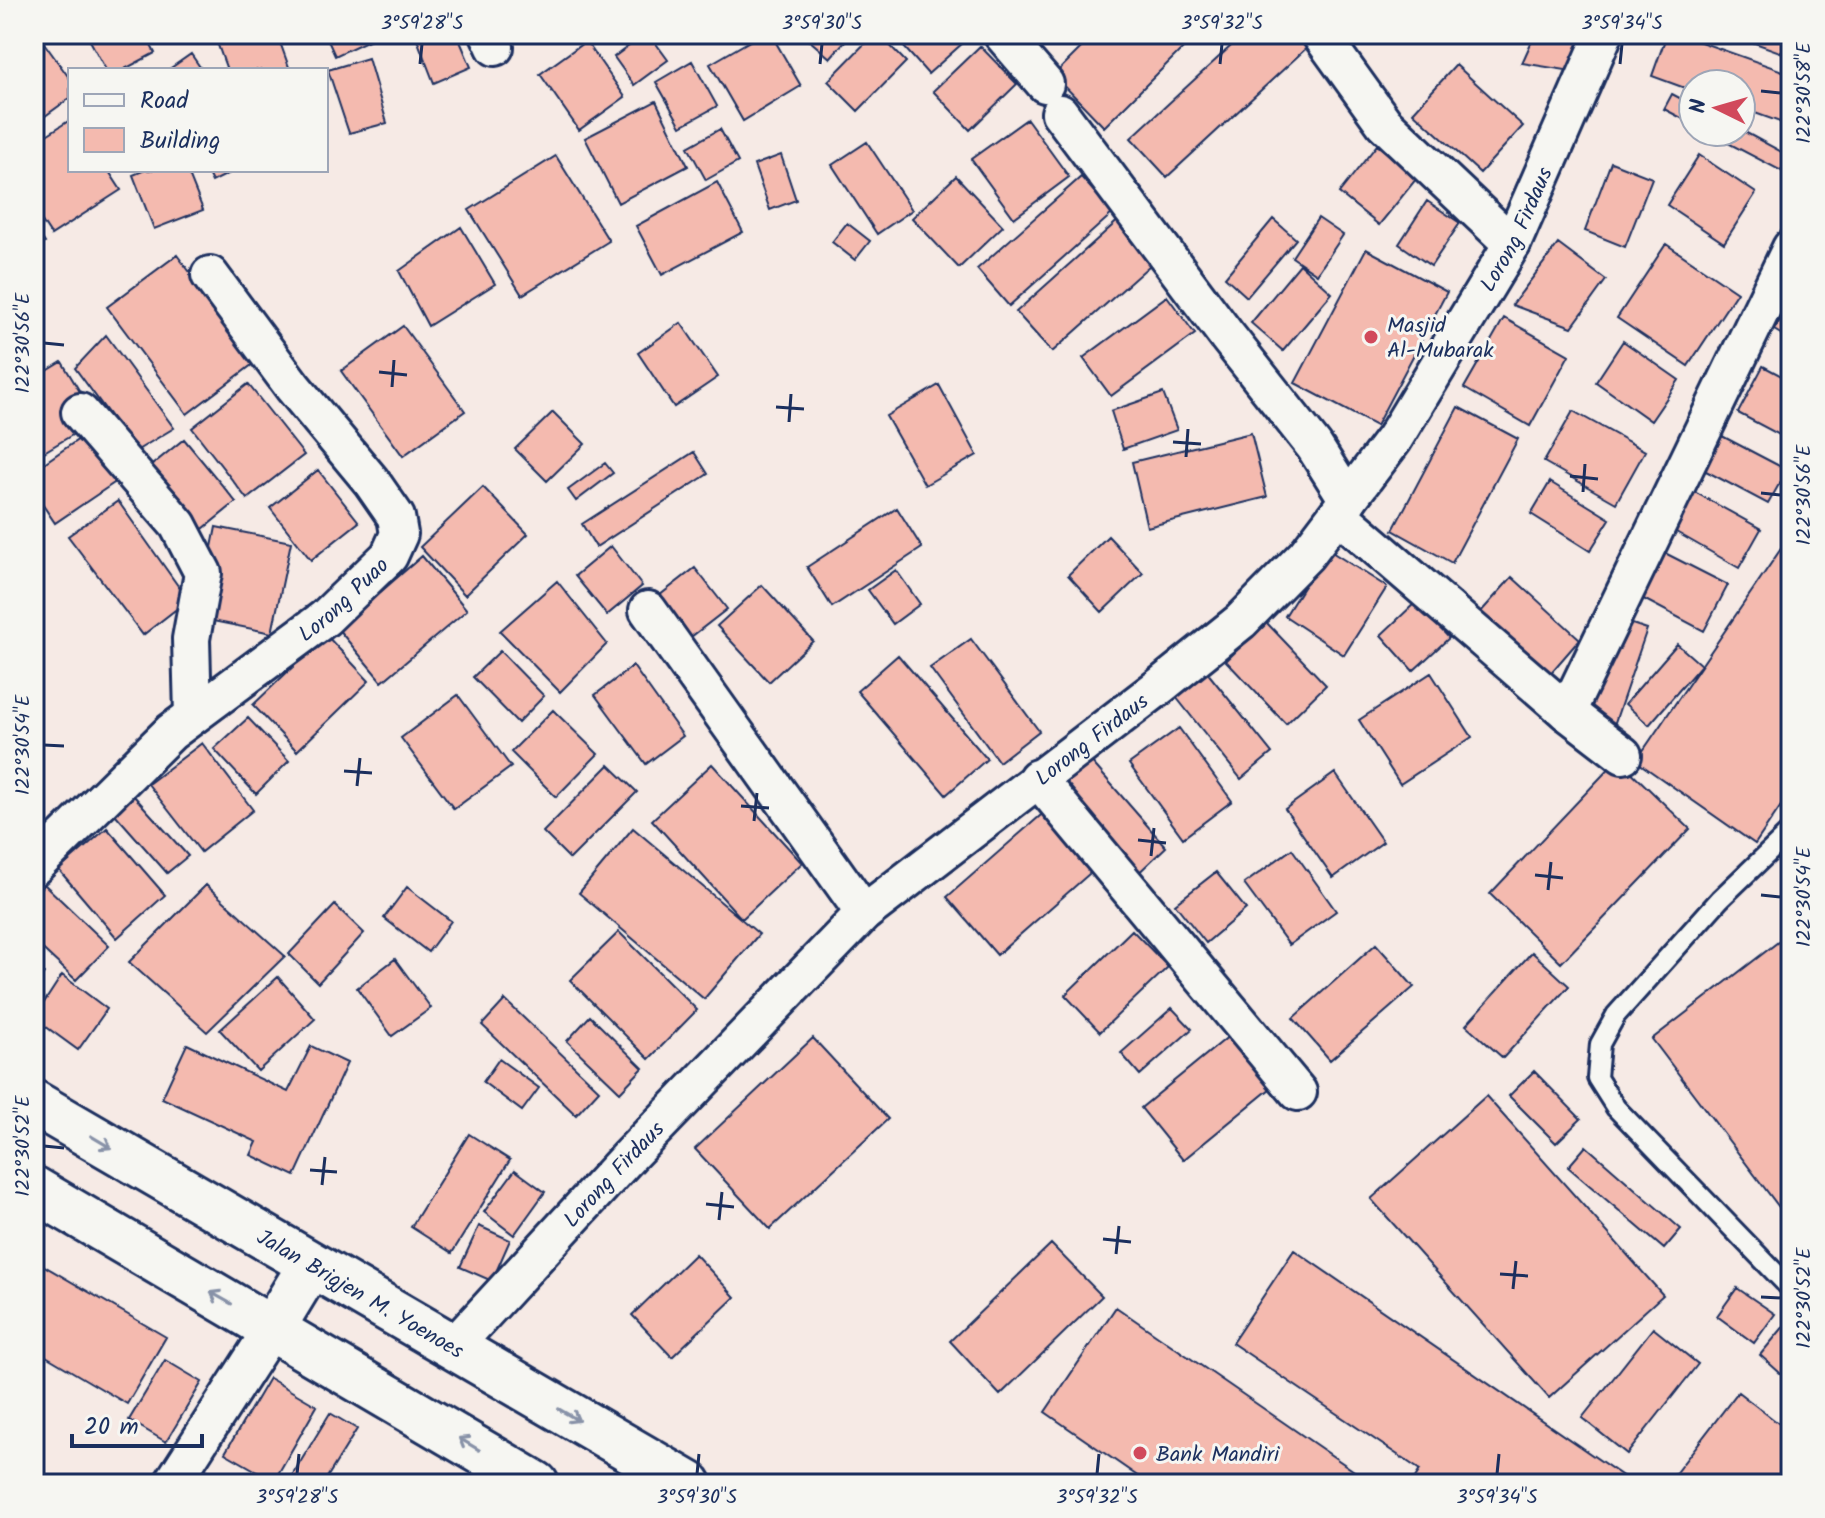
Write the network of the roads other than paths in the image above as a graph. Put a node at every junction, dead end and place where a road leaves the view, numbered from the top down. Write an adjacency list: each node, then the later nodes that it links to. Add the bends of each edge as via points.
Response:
1 (1002, 34): 8 (street, via 1314,446)
2 (1320, 34): 4 (street, via 1384,123)
3 (1604, 34): 4 (street, Lorong Firdaus)
4 (1512, 244): 8 (street, Lorong Firdaus, via 1394,439)
5 (1791, 248): 10 (street)
6 (210, 275): 11 (street, Lorong Puao, via 371,481 396,517 399,534 389,556 325,618)
7 (80, 412): 11 (street, via 178,525 203,573 191,639)
8 (1343, 507): 10 (street); 13 (street, Lorong Firdaus, via 1306,555 1241,621)
9 (648, 610): 16 (street)
10 (1567, 712): 12 (street)
11 (193, 715): 15 (street, Lorong Puao)
12 (1623, 755)
13 (1037, 778): 16 (street, Lorong Firdaus); 17 (street)
14 (1791, 831): 21 (lane, via 1720,899 1616,1015 1600,1044 1597,1078 1616,1108)
15 (34, 867)
16 (864, 913): 23 (street, Lorong Firdaus)
17 (1298, 1092)
18 (34, 1103): 20 (main road, Jalan Brigjen M. Yoenoes, one-way to 20)
19 (34, 1189): 22 (main road, one-way to 19)
20 (310, 1266): 22 (main road); 23 (main road, Jalan Brigjen M. Yoenoes)
21 (1791, 1289)
22 (273, 1327): 24 (main road, one-way to 22); 25 (street)
23 (453, 1347): 26 (main road, Jalan Brigjen M. Yoenoes, one-way to 26)
24 (529, 1482)
25 (172, 1484)
26 (689, 1484)

